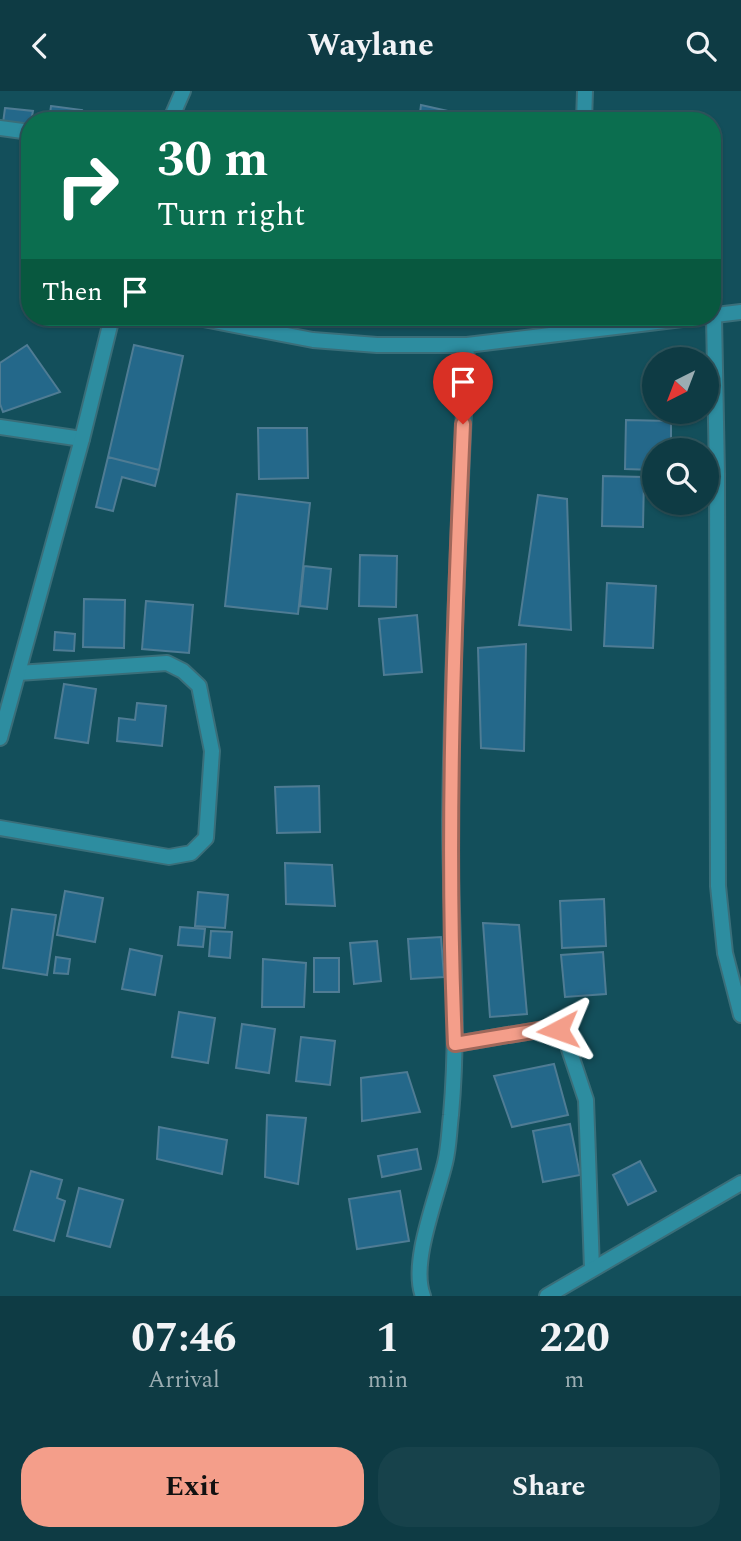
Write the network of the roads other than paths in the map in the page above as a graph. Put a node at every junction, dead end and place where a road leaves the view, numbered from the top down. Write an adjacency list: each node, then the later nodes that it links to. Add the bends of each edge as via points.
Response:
1 (183, 91): 3 (street)
2 (585, 91): 4 (street)
3 (174, 112)
4 (584, 112)
5 (0, 128): 6 (street)
6 (21, 131)
7 (741, 312): 8 (street)
8 (721, 316)
9 (110, 326): 15 (street)
10 (242, 326): 13 (street, via 377,345)
11 (565, 326): 13 (street)
12 (713, 326): 19 (street, via 718,886 725,953)
13 (467, 345): 20 (street, via 450,821)
14 (0, 427): 15 (street)
15 (82, 439): 16 (street)
16 (18, 673): 17 (street); 18 (street, via 167,663 183,670 199,686 212,751 206,838 191,853 169,857)
17 (0, 738)
18 (0, 828)
19 (741, 1015)
20 (455, 1044): 22 (street, via 550,1028 565,1040 586,1100); 24 (street, via 446,1159 420,1254)
21 (741, 1183): 22 (street)
22 (592, 1269): 23 (street)
23 (564, 1291): 25 (street)
24 (423, 1296)
25 (547, 1296)

